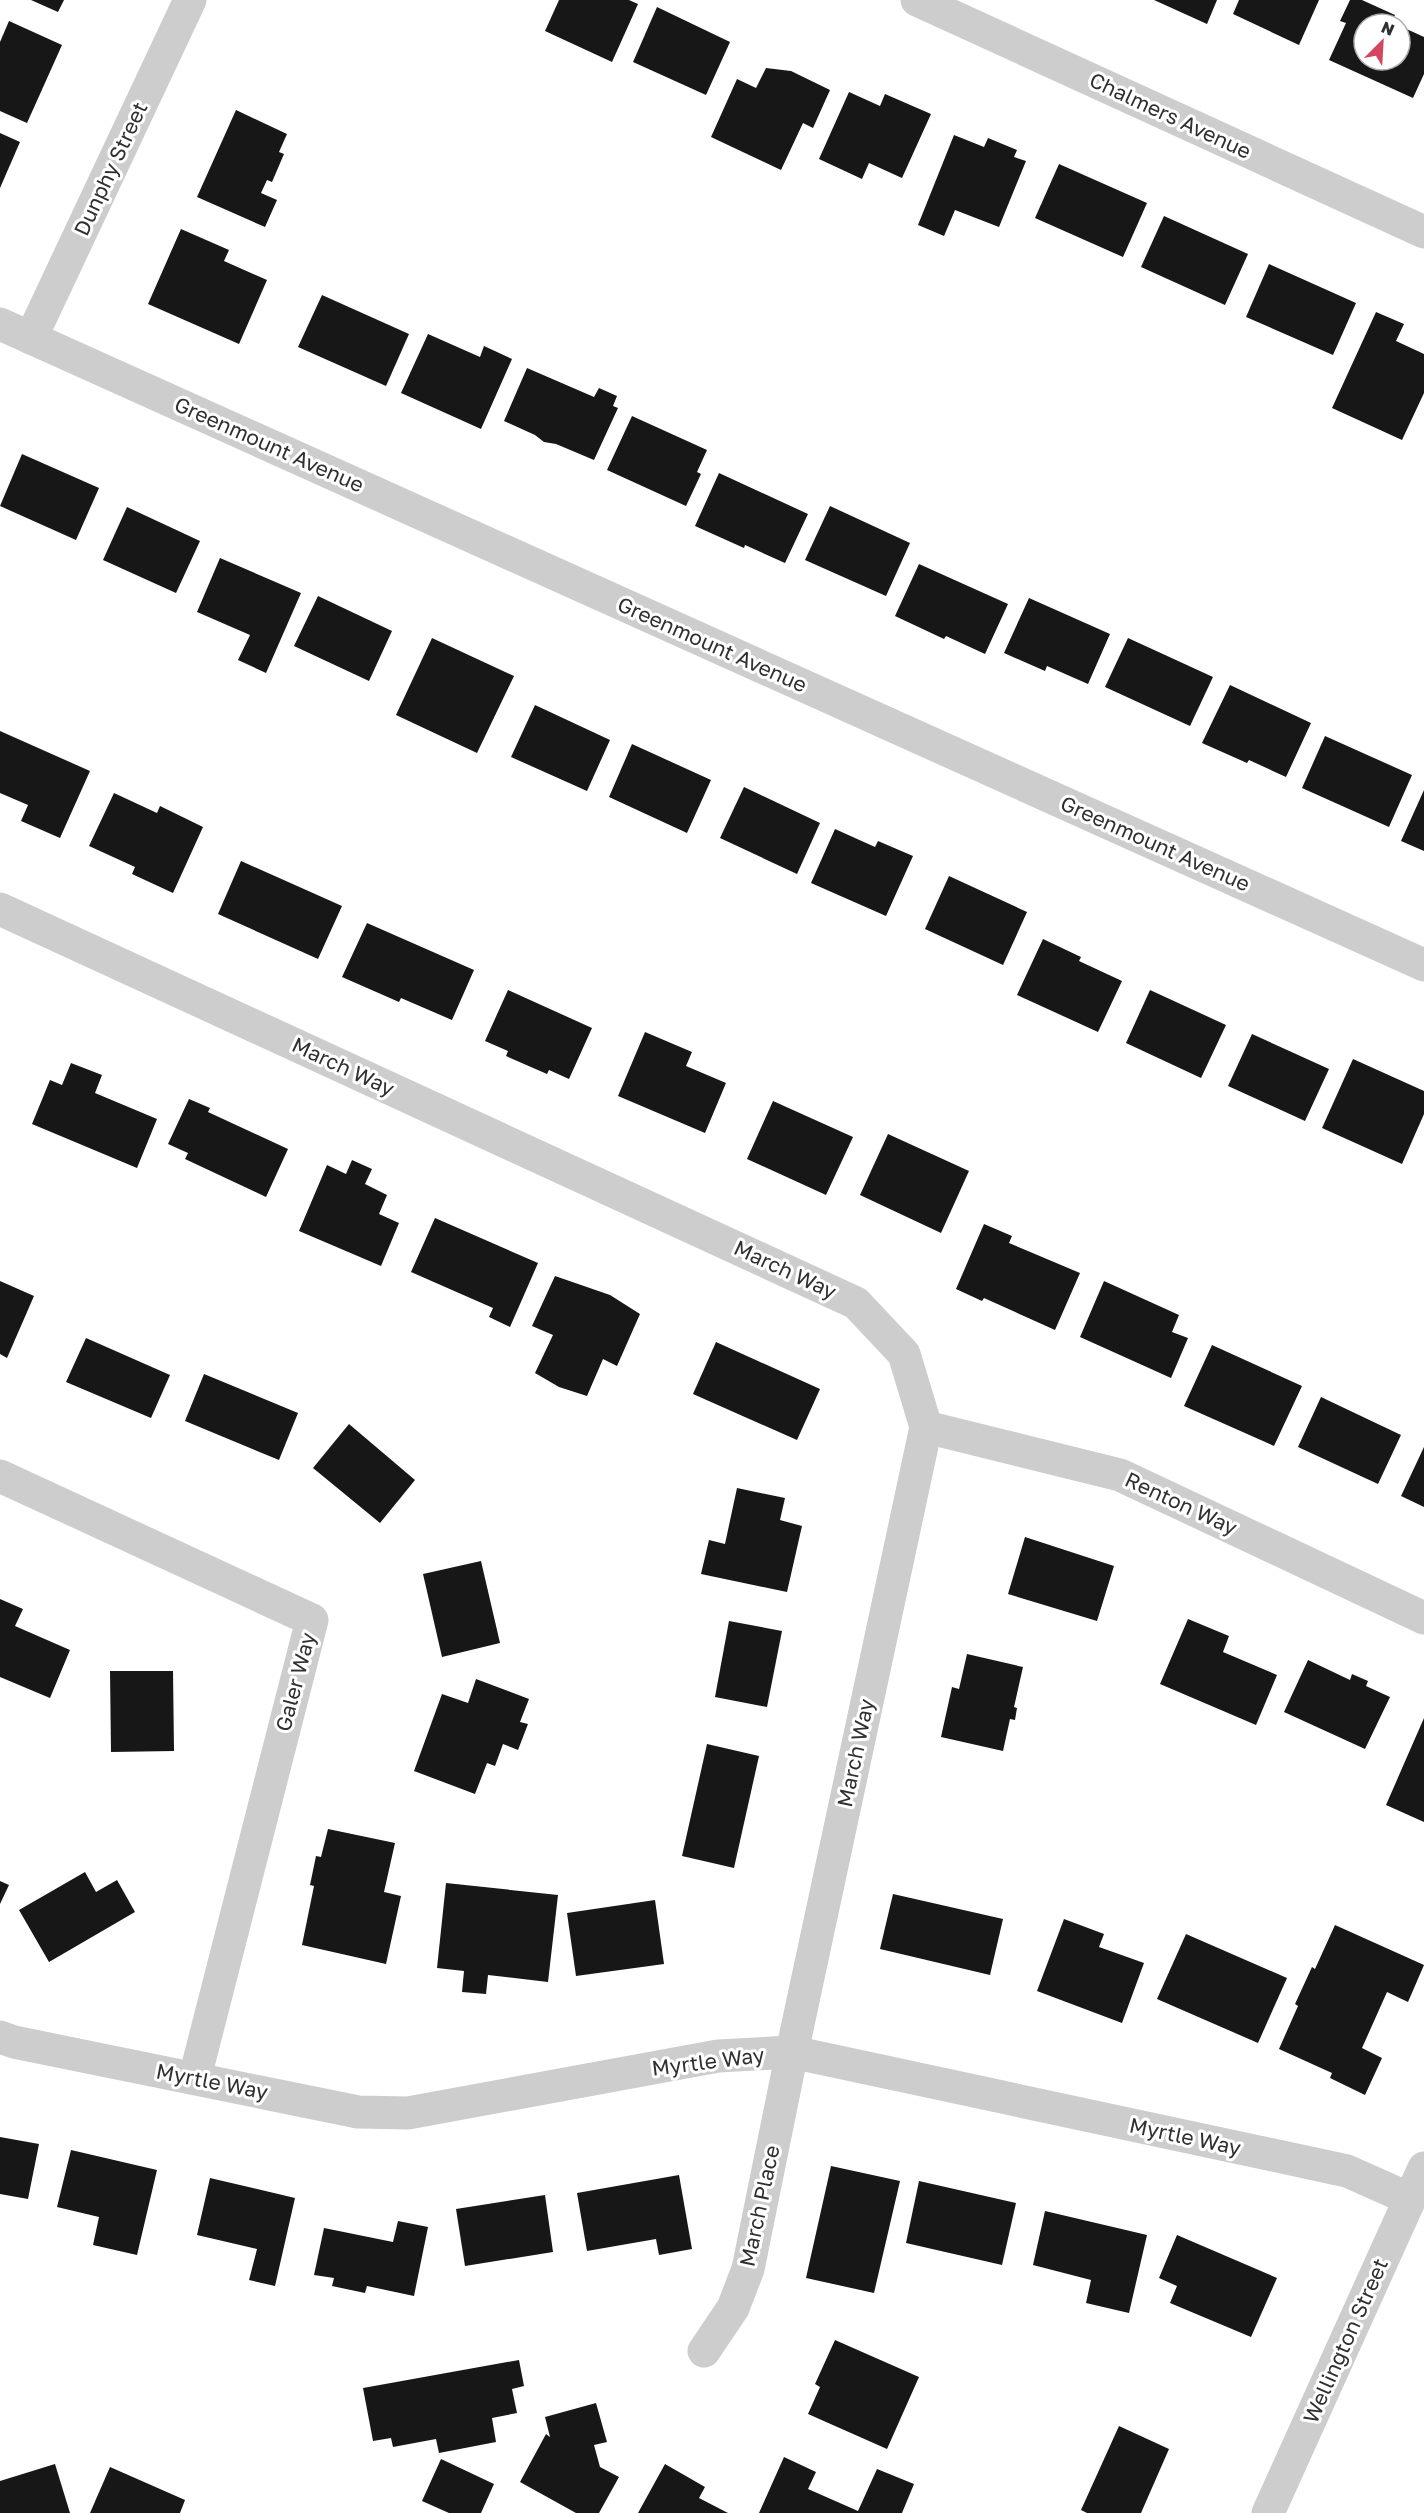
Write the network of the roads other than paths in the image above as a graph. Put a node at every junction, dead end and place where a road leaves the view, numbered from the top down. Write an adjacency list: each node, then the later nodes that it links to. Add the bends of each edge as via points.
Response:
1 (190, 0): 5 (street, Dunphy Street)
2 (917, 0): 3 (street, Chalmers Avenue)
3 (1424, 232)
4 (0, 324): 5 (street, Greenmount Avenue)
5 (31, 338): 7 (street, Greenmount Avenue)
6 (0, 909): 8 (street, March Way, via 856,1303 904,1354)
7 (1424, 966)
8 (926, 1427): 10 (street, Renton Way, via 1120,1475); 12 (street, March Way)
9 (0, 1476): 13 (street, Galer Way, via 312,1620)
10 (1424, 1618)
11 (0, 2037): 13 (street, Myrtle Way, via 105,2062)
12 (792, 2052): 13 (street, Myrtle Way, via 718,2056 408,2112 358,2112); 15 (street, Myrtle Way, via 1347,2171); 16 (street, March Place, via 748,2269 733,2308)
13 (195, 2077)
14 (1424, 2168): 15 (street, Wellington Street)
15 (1410, 2199): 17 (street, Wellington Street)
16 (704, 2351)
17 (1268, 2513)

